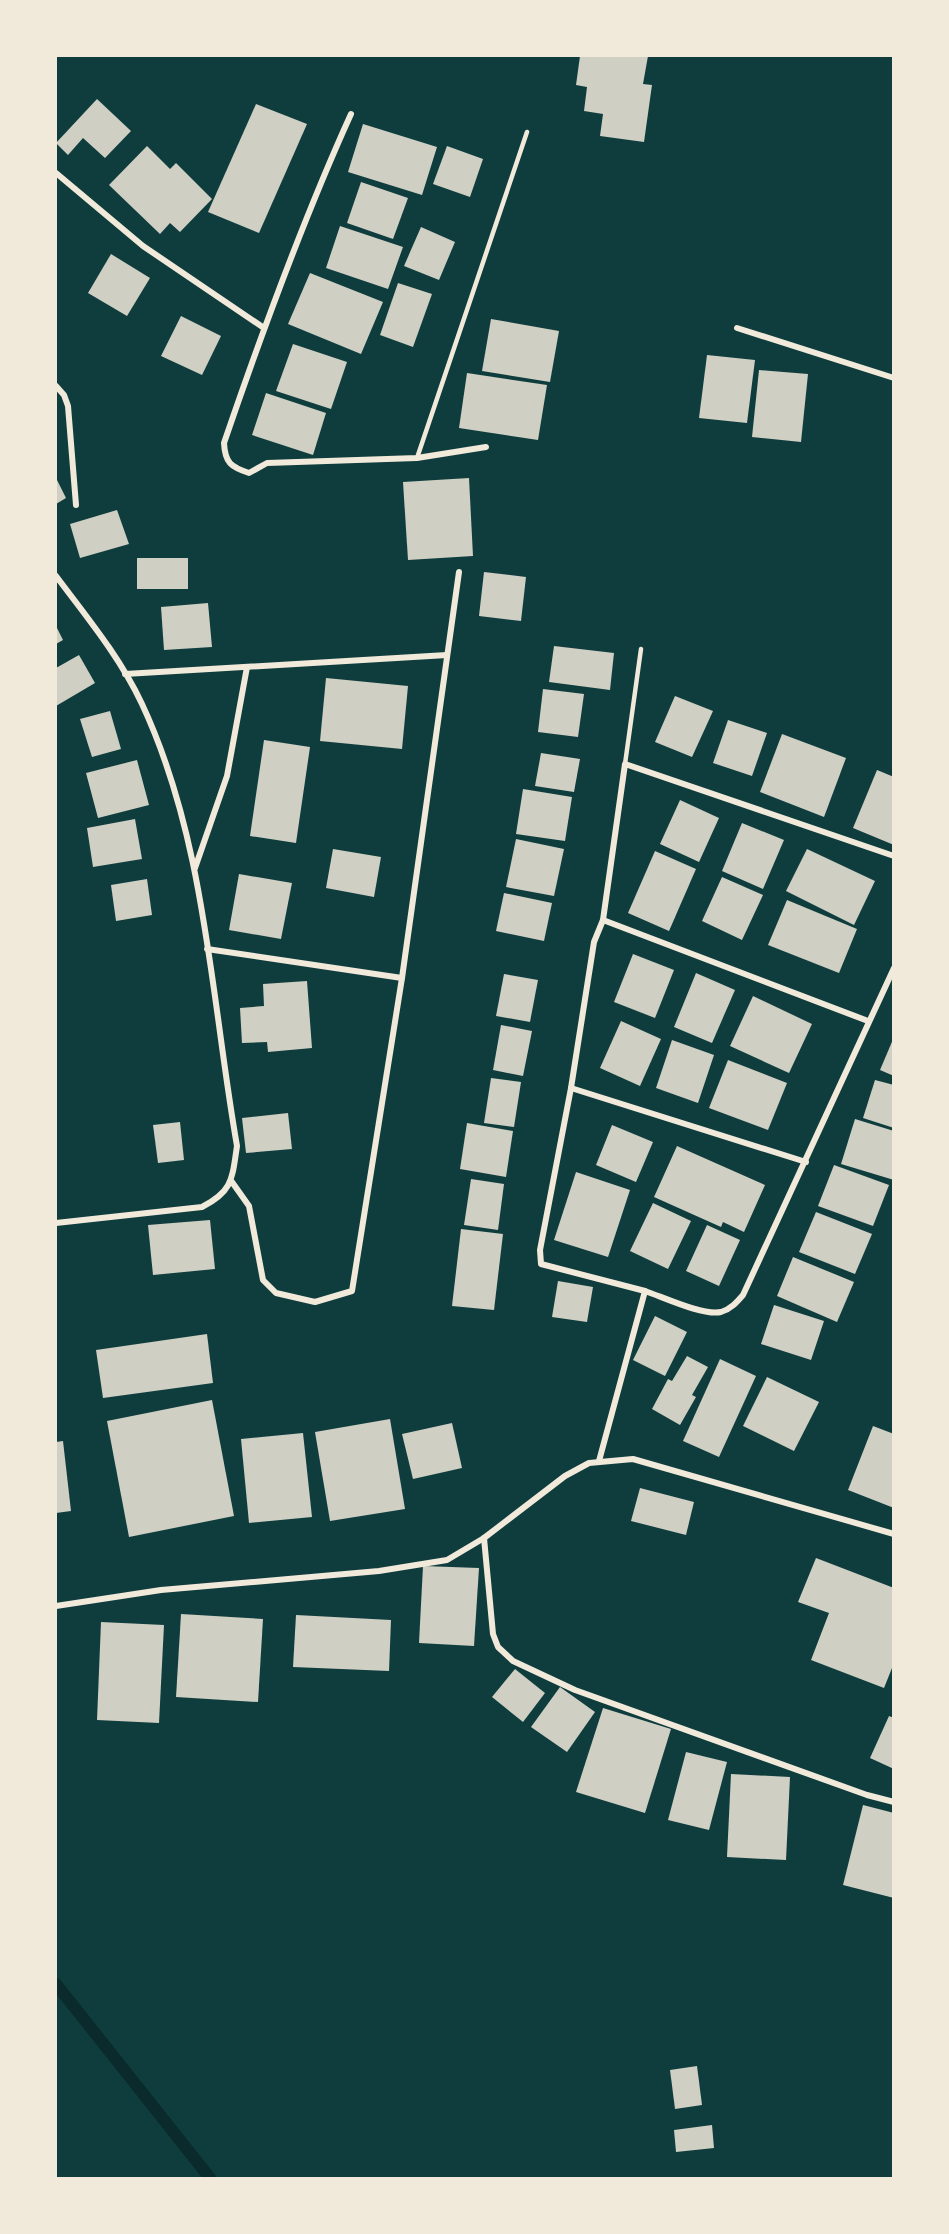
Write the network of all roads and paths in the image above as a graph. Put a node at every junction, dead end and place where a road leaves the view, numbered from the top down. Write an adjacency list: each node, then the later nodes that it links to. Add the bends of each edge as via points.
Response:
1 (351, 114): 4 (street)
2 (527, 132): 9 (lane)
3 (56, 173): 4 (street, via 143,246)
4 (264, 328): 9 (street, via 224,443 225,458 232,468 249,473 267,463)
5 (737, 328): 6 (street)
6 (894, 378)
7 (56, 386): 10 (street, via 68,406)
8 (486, 447): 9 (street)
9 (417, 458)
10 (76, 505)
11 (459, 572): 14 (street)
12 (56, 576): 16 (street)
13 (641, 649): 17 (lane)
14 (447, 655): 15 (street); 23 (street)
15 (247, 667): 16 (street); 19 (street, via 227,776)
16 (125, 674): 19 (street, via 157,740)
17 (625, 764): 18 (street); 20 (street)
18 (894, 856)
19 (195, 869): 21 (street)
20 (603, 920): 24 (street); 25 (street, via 594,942)
21 (207, 949): 23 (street); 27 (street, via 237,1146)
22 (894, 968): 24 (street)
23 (402, 978): 27 (street, via 352,1291 315,1302 276,1293 263,1280 249,1206)
24 (868, 1022): 26 (street)
25 (571, 1088): 26 (street); 29 (street, via 540,1251 541,1264)
26 (806, 1162): 29 (street, via 743,1295 734,1306 719,1312 704,1311)
27 (232, 1182): 28 (street, via 220,1197 202,1207)
28 (56, 1223)
29 (645, 1291): 30 (street)
30 (599, 1461): 31 (street, via 633,1459); 32 (street, via 565,1476)
31 (894, 1534)
32 (484, 1538): 33 (street, via 437,1562 379,1571 161,1590); 34 (street, via 493,1634 498,1647 513,1661 575,1690)
33 (56, 1606)
34 (894, 1803)

